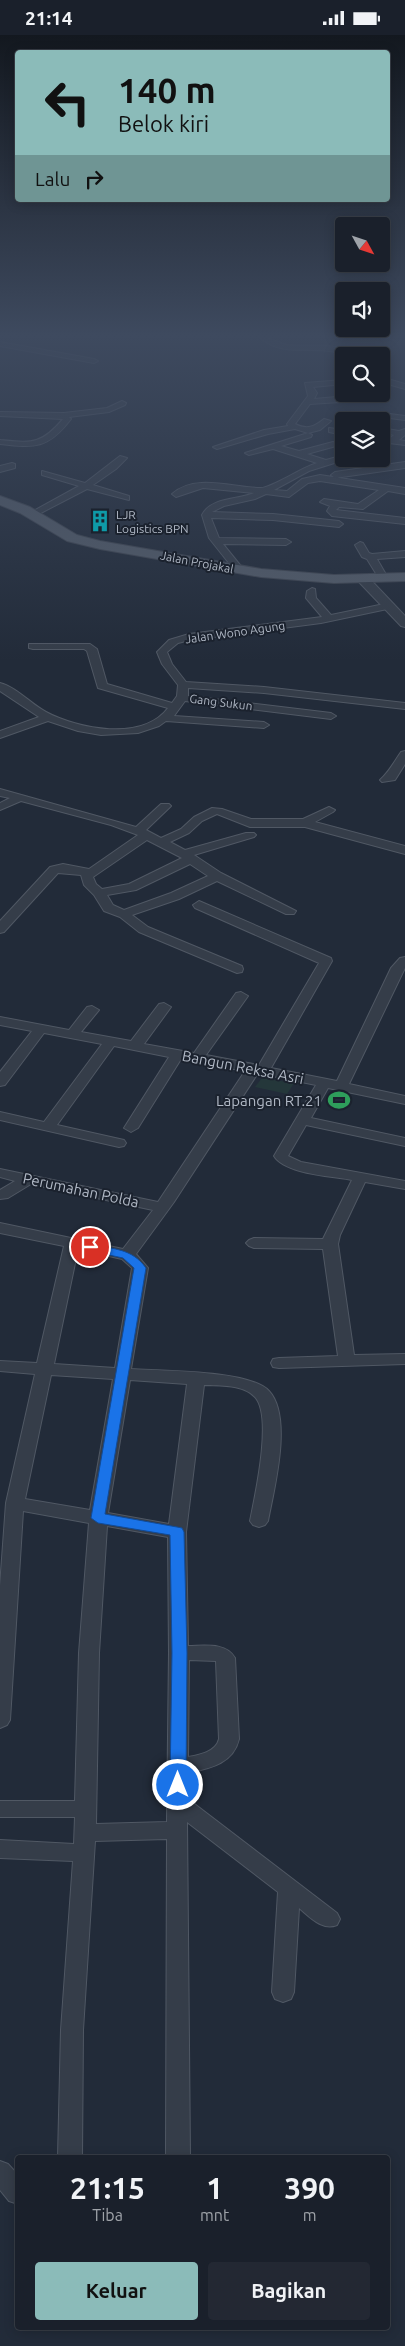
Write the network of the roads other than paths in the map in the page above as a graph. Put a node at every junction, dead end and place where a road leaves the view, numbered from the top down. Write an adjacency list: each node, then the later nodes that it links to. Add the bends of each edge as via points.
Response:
1 (221, 446): 4 (street)
2 (273, 446): 5 (street); 6 (street)
3 (326, 446): 6 (street)
4 (217, 447)
5 (249, 453)
6 (300, 453): 9 (street)
7 (123, 458): 16 (street, via 108,474)
8 (335, 460): 9 (street)
9 (326, 463): 18 (street, via 306,469)
10 (405, 465): 14 (street)
11 (12, 466): 12 (street)
12 (0, 469)
13 (45, 473): 16 (street)
14 (320, 478): 15 (street); 18 (street, via 305,481 286,495)
15 (351, 482): 17 (street); 23 (street, via 324,502)
16 (88, 487): 21 (street); 24 (street)
17 (384, 489): 19 (street); 23 (street, via 360,507)
18 (265, 491): 20 (street, via 202,485); 26 (street, via 220,503 208,511)
19 (405, 491)
20 (176, 494)
21 (126, 498)
22 (0, 501): 24 (main road, Jalan Projakal)
23 (336, 504): 25 (street, via 331,513)
24 (32, 514): 34 (main road, Jalan Projakal, via 72,538)
25 (348, 516): 26 (street, via 337,527 314,519 269,516); 27 (street)
26 (206, 520): 28 (street); 29 (street)
27 (405, 521)
28 (283, 526)
29 (216, 541): 30 (street); 34 (street)
30 (286, 542)
31 (360, 545): 33 (street, via 365,555)
32 (405, 553): 33 (street)
33 (371, 557): 36 (street)
34 (239, 570): 37 (main road, Jalan Projakal, via 321,579)
35 (405, 577): 36 (main road, Jalan Projakal)
36 (383, 578): 37 (main road, Jalan Projakal)
37 (363, 579): 39 (street)
38 (312, 591): 40 (street, via 311,598)
39 (389, 607): 40 (street, Jalan Wono Agung); 41 (street)
40 (328, 618): 43 (street, Jalan Wono Agung, via 177,640 162,652 166,664)
41 (405, 623)
42 (34, 646): 47 (street, Gang Sukun, via 86,646 92,649 102,686)
43 (183, 685): 47 (street); 48 (street, via 264,690)
44 (0, 686): 45 (street)
45 (12, 693): 46 (street); 50 (street)
46 (0, 696)
47 (179, 702): 49 (street, Gang Sukun); 51 (street)
48 (405, 706)
49 (332, 716)
50 (48, 717): 51 (street, via 82,729 118,733 150,727); 53 (street)
51 (163, 718): 52 (street)
52 (264, 725)
53 (0, 735)
54 (405, 754): 55 (street, via 391,778)
55 (386, 780)
56 (0, 791): 57 (street)
57 (19, 798): 59 (street); 62 (street)
58 (165, 806): 62 (street)
59 (0, 807)
60 (329, 810): 61 (street)
61 (305, 823): 64 (street, via 250,823 212,811 185,831); 65 (street)
62 (142, 833): 64 (street); 67 (street)
63 (250, 835): 66 (street)
64 (161, 842): 66 (street)
65 (405, 850)
66 (187, 857): 68 (street); 69 (street, via 132,887)
67 (89, 873): 69 (street, via 87,880); 73 (street, via 54,869)
68 (216, 876): 71 (street); 72 (street, via 175,896)
69 (99, 893): 72 (street, via 108,908)
70 (199, 905): 86 (street, via 326,961)
71 (290, 911)
72 (124, 914): 75 (street, via 131,923 147,932)
73 (0, 929)
74 (405, 961): 89 (street, via 397,968)
75 (236, 969)
76 (241, 996): 85 (street)
77 (164, 1007): 83 (street)
78 (92, 1010): 81 (street)
79 (0, 1021): 80 (street, Bangun Reksa Asri)
80 (40, 1029): 81 (street, Bangun Reksa Asri); 87 (street)
81 (72, 1035): 82 (street, Bangun Reksa Asri)
82 (110, 1043): 83 (street, Bangun Reksa Asri); 93 (street)
83 (135, 1046): 84 (street, Bangun Reksa Asri)
84 (177, 1054): 85 (street, Bangun Reksa Asri); 94 (street)
85 (198, 1058): 86 (street, Bangun Reksa Asri)
86 (259, 1069): 88 (street, Bangun Reksa Asri); 102 (street)
87 (0, 1082)
88 (324, 1083): 89 (street, Bangun Reksa Asri); 92 (street)
89 (341, 1087): 90 (street, Bangun Reksa Asri)
90 (405, 1100)
91 (0, 1116): 93 (street)
92 (302, 1120): 95 (street); 98 (street, via 282,1159 290,1164)
93 (48, 1127): 96 (street)
94 (131, 1128)
95 (405, 1142)
96 (119, 1143)
97 (0, 1173): 99 (street, Perumahan Polda)
98 (360, 1178): 100 (street); 106 (street)
99 (28, 1179): 101 (street); 102 (street, Perumahan Polda)
100 (405, 1185)
101 (1, 1195)
102 (162, 1207): 107 (street)
103 (0, 1228): 104 (street)
104 (72, 1243): 107 (street); 112 (street)
105 (254, 1243): 106 (street)
106 (330, 1244): 109 (street)
107 (127, 1255): 113 (street, via 140,1268)
108 (405, 1359): 109 (street)
109 (347, 1361): 110 (street)
110 (279, 1363)
111 (0, 1366): 112 (street)
112 (44, 1369): 113 (street); 115 (street)
113 (122, 1374): 114 (street); 116 (street)
114 (196, 1381): 117 (street, via 248,1385 264,1395 268,1403 270,1459); 118 (street)
115 (15, 1503): 116 (street); 120 (street)
116 (98, 1518): 118 (street); 124 (street, via 89,1653)
117 (260, 1521)
118 (177, 1532): 119 (street)
119 (179, 1653): 121 (street); 121 (street, via 218,1653 225,1658 229,1744 210,1759)
120 (0, 1720)
121 (178, 1768): 122 (street)
122 (178, 1803): 125 (street); 128 (street)
123 (0, 1809): 124 (street)
124 (86, 1809): 126 (street)
125 (177, 1830): 126 (street); 132 (street)
126 (84, 1843): 127 (street); 131 (street, via 72,2030)
127 (0, 1849)
128 (289, 1889): 129 (street); 130 (street)
129 (329, 1919)
130 (282, 1992)
131 (70, 2155)
132 (178, 2155)
133 (0, 2172): 134 (street)
134 (15, 2190)

